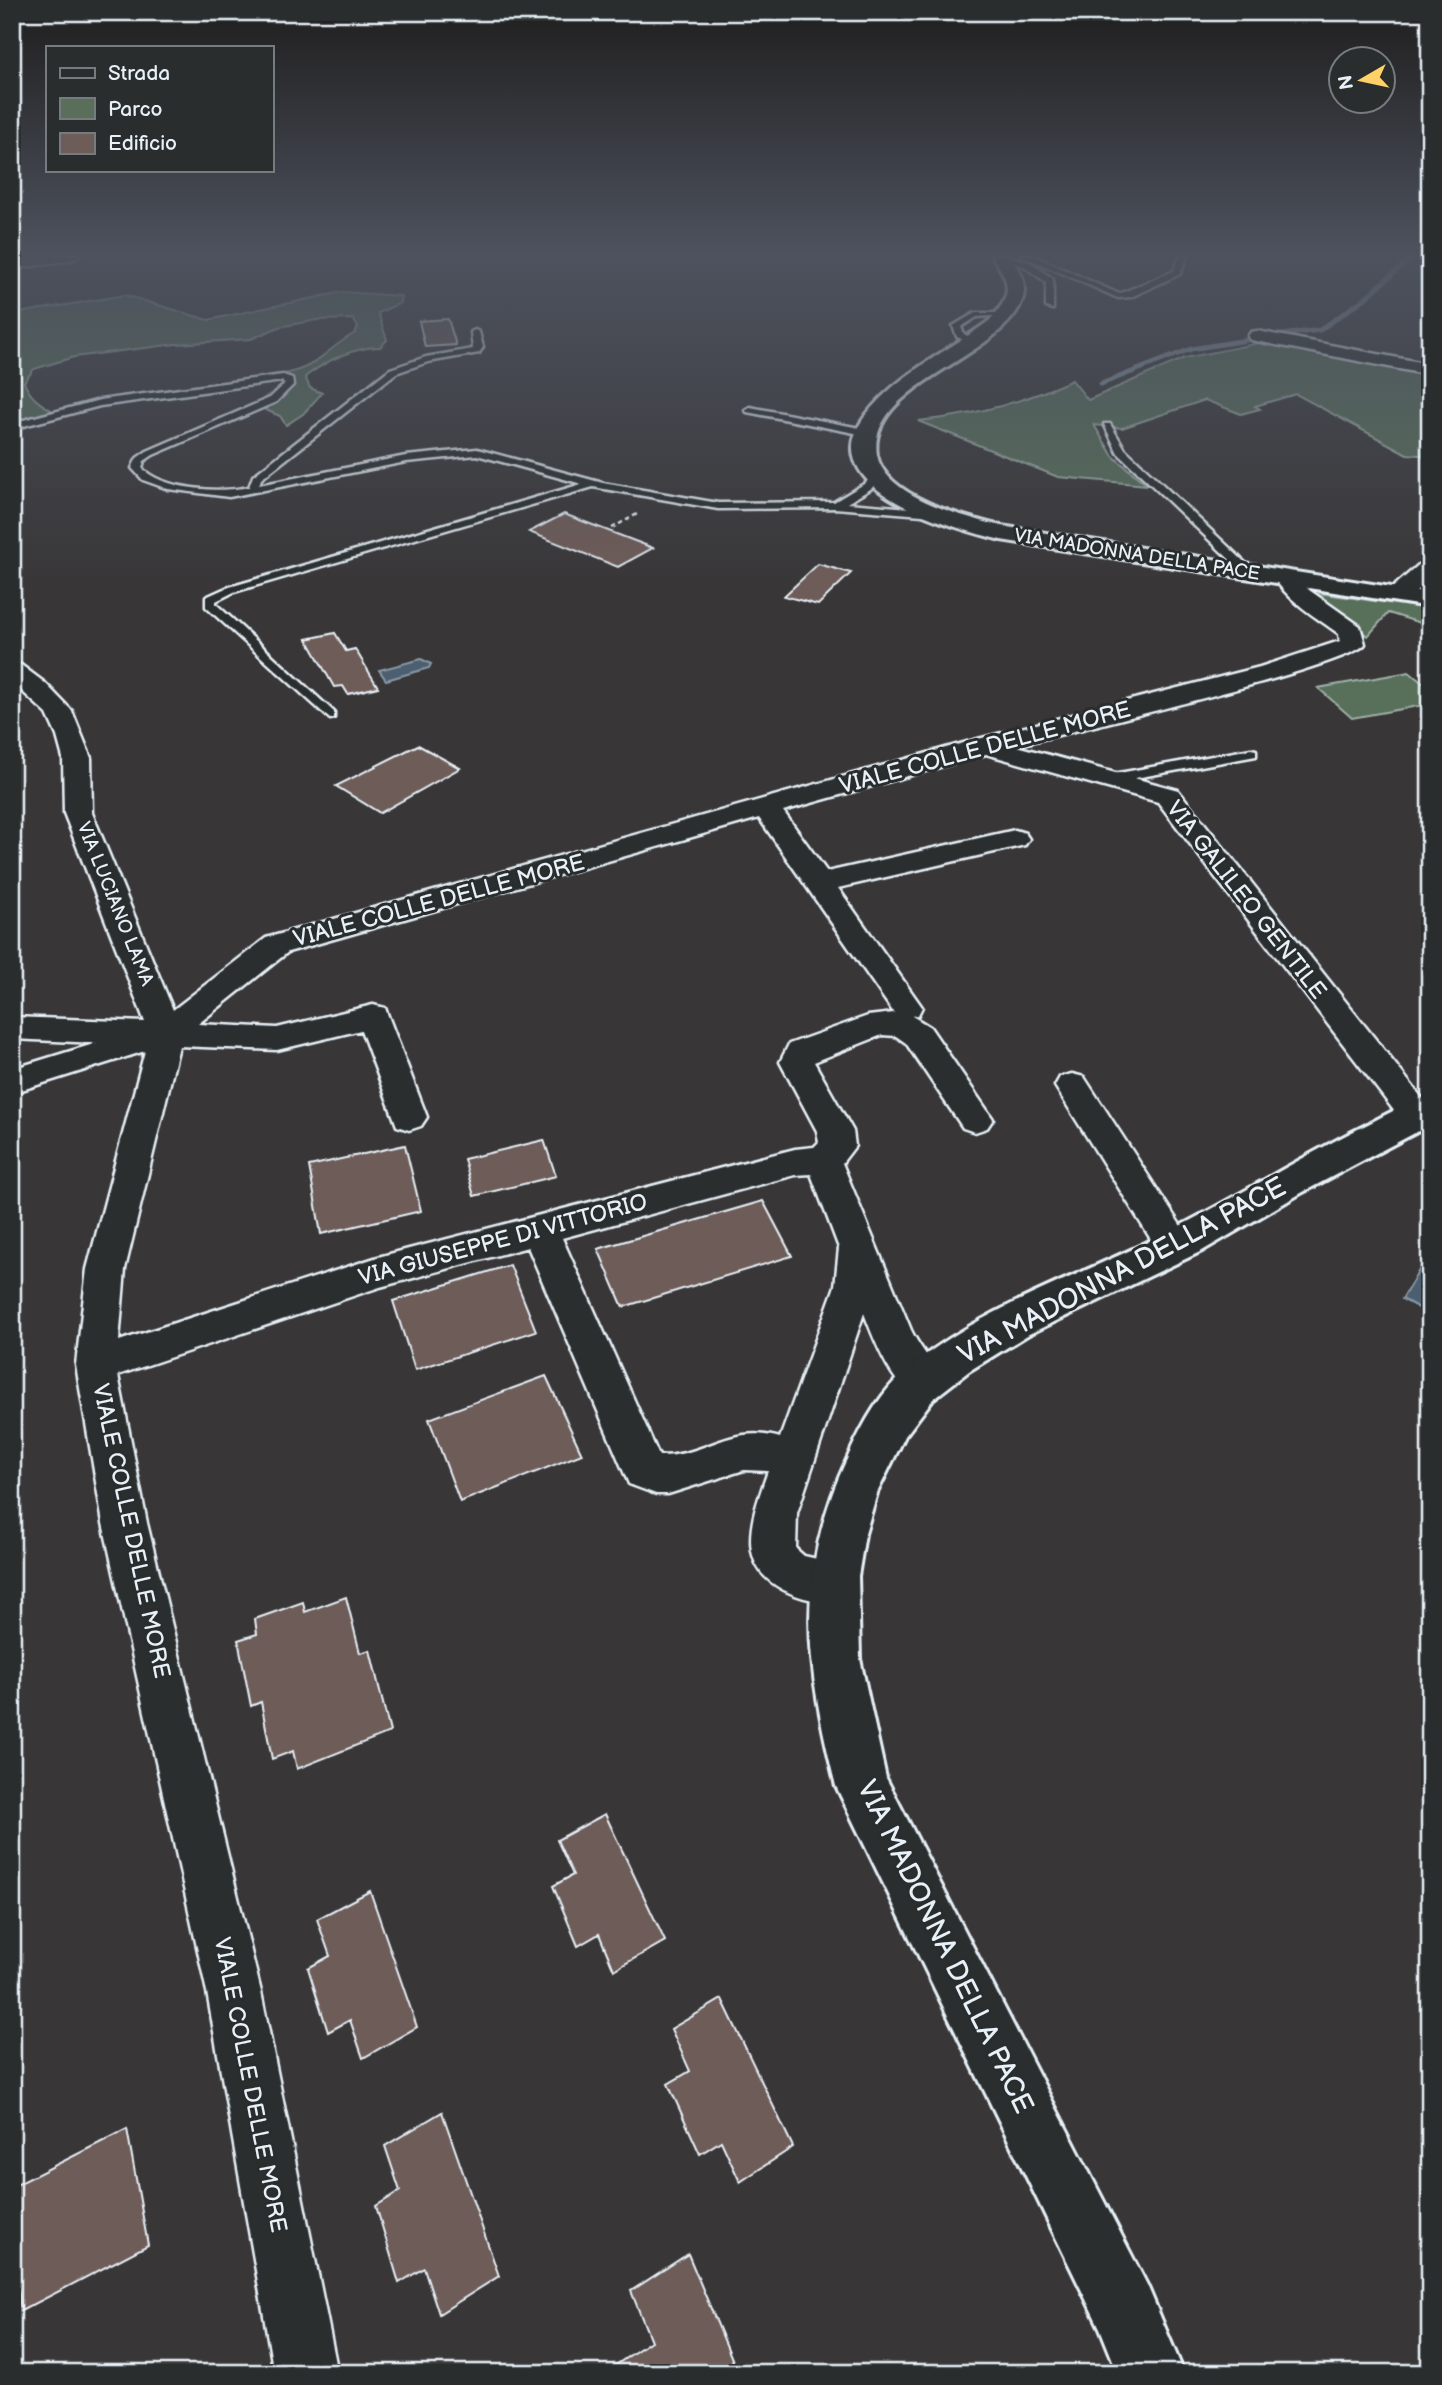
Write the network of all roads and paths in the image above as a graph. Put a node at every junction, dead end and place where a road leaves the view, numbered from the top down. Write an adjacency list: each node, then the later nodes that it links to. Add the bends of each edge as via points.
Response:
1 (406, 366): 11 (lane, via 393,371 256,478)
2 (937, 366): 8 (main road, via 895,396)
3 (1411, 366): 4 (street)
4 (1430, 370)
5 (750, 410): 8 (lane)
6 (12, 426): 11 (lane, via 100,403 284,378 289,384 273,400 150,453 137,468 146,478 172,487 212,493)
7 (1107, 426): 20 (lane, via 1121,451)
8 (865, 432): 9 (main road)
9 (872, 467): 12 (main road, VIA MADONNA DELLA PACE); 13 (lane)
10 (594, 483): 11 (lane, via 477,452 406,459); 14 (lane, via 727,507); 25 (lane, via 210,599 210,605)
11 (253, 491)
12 (897, 493): 13 (lane); 15 (lane, via 888,501); 17 (main road, VIA MADONNA DELLA PACE)
13 (856, 495): 14 (lane)
14 (835, 505): 15 (lane)
15 (865, 507): 17 (lane)
16 (639, 513): 18 (path)
17 (935, 513): 20 (main road, VIA MADONNA DELLA PACE, via 1025,538)
18 (612, 528)
19 (1430, 567): 22 (street)
20 (1250, 573): 21 (main road, VIA MADONNA DELLA PACE)
21 (1286, 578): 22 (main road, VIA MADONNA DELLA PACE); 26 (street, VIALE COLLE DELLE MORE, via 1301,595 1351,631 1353,644 1269,672)
22 (1398, 595): 23 (main road, VIA MADONNA DELLA PACE)
23 (1430, 600)
24 (12, 670): 34 (street, VIA LUCIANO LAMA, via 59,711 70,736 77,758 78,813)
25 (330, 715)
26 (987, 745): 28 (street, VIA GALILEO GENTILE); 29 (street, VIALE COLLE DELLE MORE)
27 (1251, 752): 28 (lane)
28 (1108, 779): 37 (street, VIA GALILEO GENTILE, via 1168,796)
29 (767, 809): 31 (street); 34 (street, VIALE COLLE DELLE MORE, via 277,945)
30 (1015, 839): 31 (street)
31 (819, 883): 32 (street)
32 (906, 1007)
33 (12, 1028): 34 (street)
34 (166, 1033): 35 (street); 38 (street, via 276,1039 373,1016); 44 (street, VIALE COLLE DELLE MORE, via 106,1269)
35 (12, 1081)
36 (1072, 1086): 42 (street)
37 (1423, 1112): 42 (main road, VIA MADONNA DELLA PACE)
38 (409, 1117)
39 (975, 1119): 40 (street, via 918,1035 903,1025 880,1024 801,1052 797,1062 835,1131 837,1146)
40 (823, 1160): 41 (street, VIA GIUSEPPE DI VITTORIO, via 795,1162); 43 (street)
41 (540, 1228): 44 (street, VIA GIUSEPPE DI VITTORIO, via 377,1272); 46 (street, via 644,1471 656,1477 670,1476 755,1451)
42 (1175, 1247): 45 (main road, VIA MADONNA DELLA PACE, via 1002,1330)
43 (858, 1249): 45 (street, via 908,1365); 46 (street, via 854,1286)
44 (96, 1365): 48 (street, VIALE COLLE DELLE MORE, via 125,1522 234,1992)
45 (923, 1381): 47 (main road, VIA MADONNA DELLA PACE, via 887,1426 863,1470 844,1522)
46 (792, 1460): 47 (street, via 772,1526 770,1539 776,1560 799,1577)
47 (832, 1581): 49 (main road, VIA MADONNA DELLA PACE, via 837,1679 862,1786 1124,2308)
48 (306, 2373)
49 (1151, 2373)

